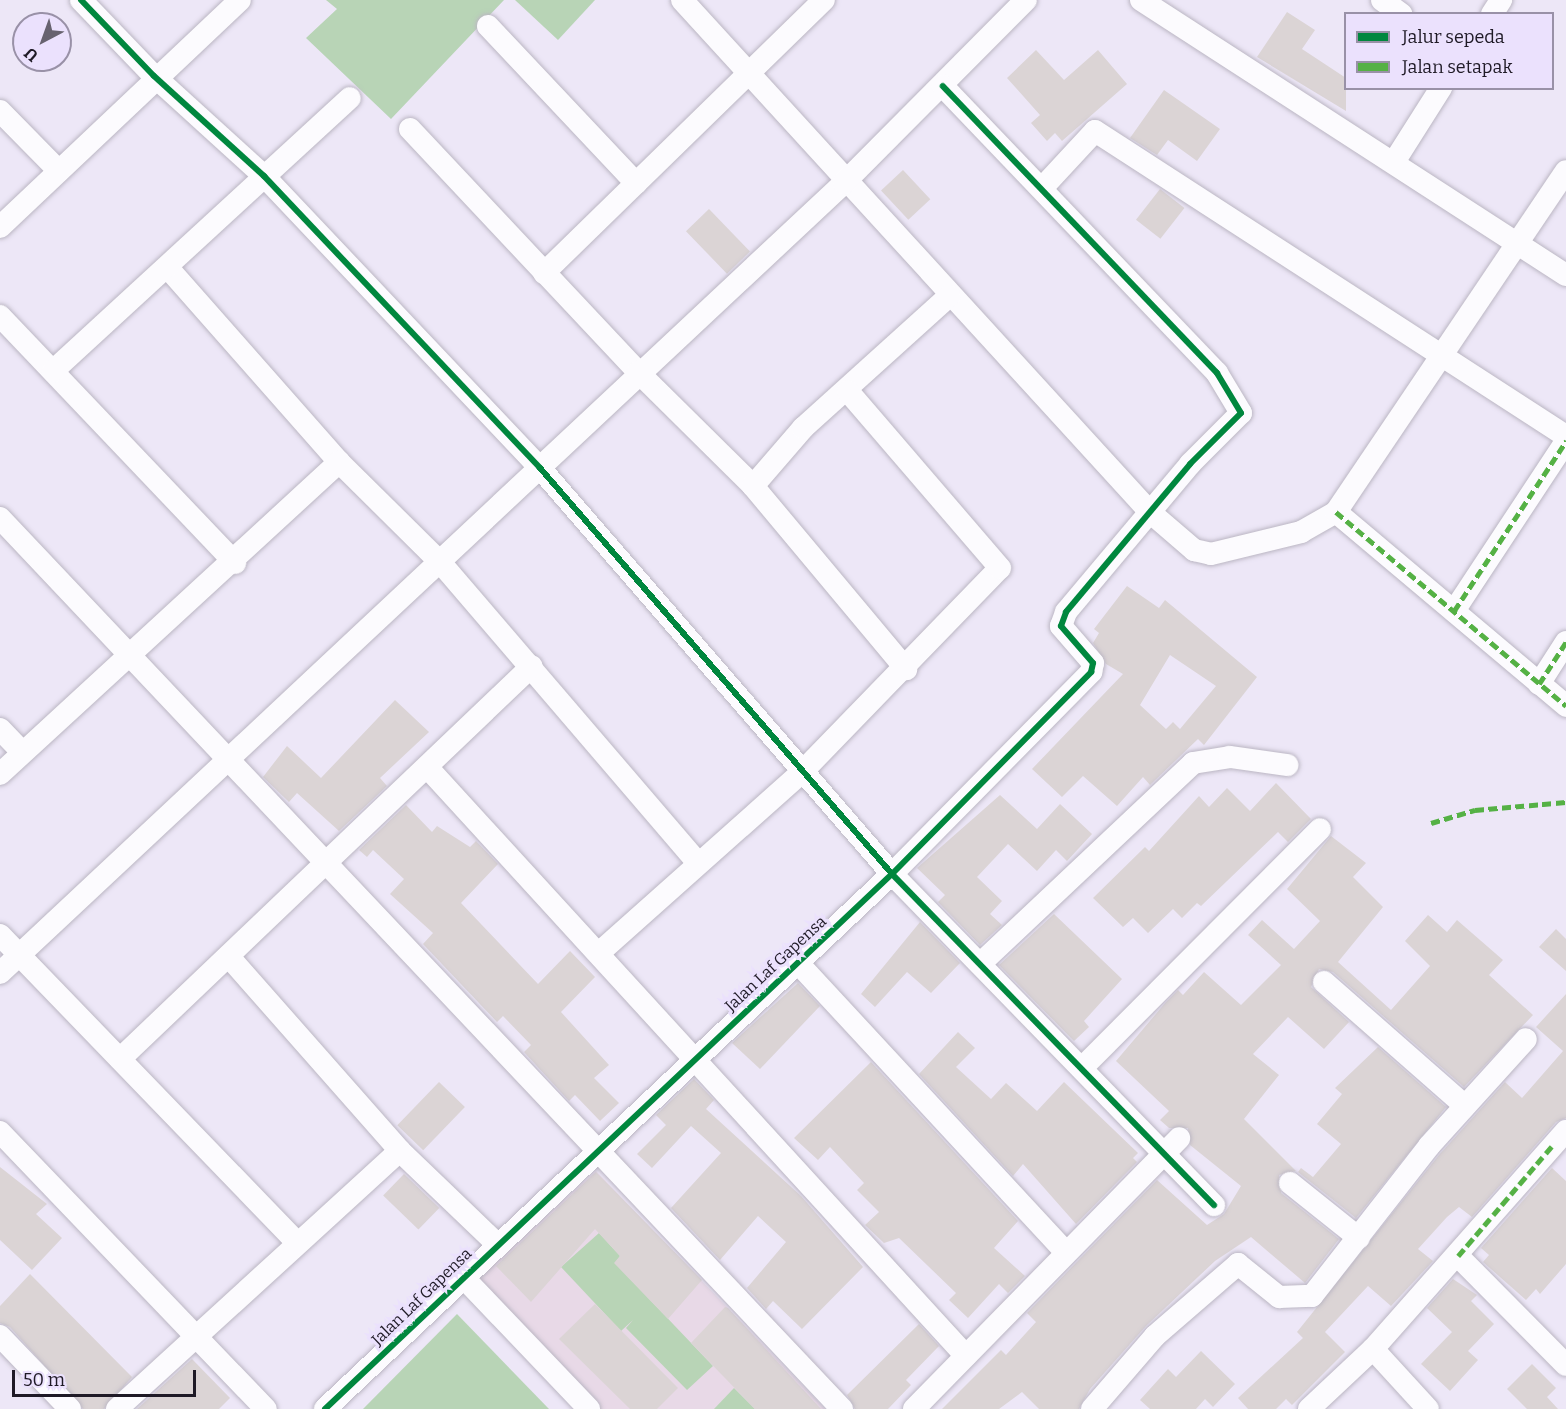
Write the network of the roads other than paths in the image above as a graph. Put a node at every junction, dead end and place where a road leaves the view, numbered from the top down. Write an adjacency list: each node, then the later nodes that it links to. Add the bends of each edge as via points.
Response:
1 (81, 0): 11 (street)
2 (240, 0): 11 (street)
3 (682, 0): 10 (street)
4 (824, 0): 10 (street)
5 (1026, 0): 12 (street)
6 (1142, 0): 17 (street)
7 (1382, 0): 8 (street)
8 (1398, 12)
9 (488, 26): 21 (street)
10 (749, 74): 21 (street); 22 (street)
11 (154, 76): 18 (street); 20 (street)
12 (943, 86): 22 (street); 23 (street)
13 (1440, 90): 17 (street)
14 (350, 98): 20 (street)
15 (0, 111): 18 (street)
16 (410, 129): 27 (street)
17 (1394, 162): 25 (street)
18 (59, 171): 24 (street)
19 (1566, 171): 25 (street)
20 (264, 176): 26 (street); 38 (street)
21 (636, 183): 27 (street)
22 (844, 183): 29 (street); 33 (street)
23 (1044, 186): 31 (street, via 1095,131); 41 (street, via 1239,402 1241,412)
24 (0, 226)
25 (1519, 243): 28 (street); 31 (street)
26 (168, 268): 32 (street); 37 (street)
27 (544, 273): 33 (street)
28 (1566, 275)
29 (949, 296): 34 (street); 41 (street)
30 (0, 316): 32 (street)
31 (1443, 358): 35 (street); 40 (street)
32 (53, 371): 44 (street)
33 (638, 372): 38 (street); 39 (street)
34 (848, 391): 39 (street, via 803,428); 49 (street, via 1000,568)
35 (1566, 436)
36 (1566, 441): 45 (street)
37 (339, 462): 43 (street); 44 (street)
38 (540, 468): 43 (street); 57 (street)
39 (753, 486): 49 (street)
40 (1336, 512): 41 (street, via 1300,532 1223,555 1194,550); 45 (street)
41 (1151, 513): 62 (street, Jalan Laf Gapensa, via 1062,620 1064,631 1094,668)
42 (0, 518): 47 (street)
43 (440, 562): 48 (street); 54 (street)
44 (235, 563): 47 (street)
45 (1454, 611): 50 (street)
46 (1566, 642): 50 (street)
47 (133, 655): 53 (street); 54 (street)
48 (532, 666): 56 (street); 61 (street)
49 (906, 669): 57 (street)
50 (1539, 684): 51 (street)
51 (1566, 706)
52 (0, 729): 53 (street)
53 (22, 752): 58 (street)
54 (232, 761): 60 (street); 65 (street)
55 (1287, 765): 68 (street, via 1230,757 1193,763)
56 (427, 767): 60 (street); 64 (street)
57 (802, 772): 61 (street); 62 (street)
58 (0, 774)
59 (1320, 829): 74 (street)
60 (326, 862): 66 (street); 80 (street)
61 (698, 863): 64 (street)
62 (892, 874): 67 (street, Jalan Laf Gapensa); 68 (street)
63 (0, 935): 65 (street)
64 (600, 952): 73 (street)
65 (19, 955): 69 (street); 72 (street)
66 (230, 958): 72 (street); 79 (street)
67 (796, 962): 73 (street, Jalan Laf Gapensa); 86 (street)
68 (980, 964): 74 (street)
69 (0, 973)
70 (1324, 982): 75 (street)
71 (1526, 1038): 75 (street)
72 (120, 1059): 84 (street)
73 (694, 1060): 80 (street, Jalan Laf Gapensa); 92 (street)
74 (1082, 1068): 78 (street)
75 (1464, 1105): 83 (street)
76 (1566, 1131): 87 (street)
77 (0, 1132): 89 (street)
78 (1171, 1146): 82 (street); 86 (street)
79 (400, 1150): 84 (street); 85 (street)
80 (600, 1152): 85 (street, Jalan Laf Gapensa); 99 (street)
81 (1290, 1183): 83 (street)
82 (1214, 1205)
83 (1359, 1238): 101 (street, via 1312,1296 1279,1297 1238,1264 1155,1336)
84 (296, 1241): 89 (street)
85 (498, 1245): 88 (street, Jalan Laf Gapensa)
86 (1066, 1253): 92 (street)
87 (1458, 1256): 91 (street); 93 (street)
88 (462, 1276): 97 (street, Jalan Laf Gapensa); 98 (street)
89 (193, 1335): 95 (street); 96 (street)
90 (0, 1336): 94 (street)
91 (1372, 1349): 102 (street); 103 (street)
92 (966, 1356): 100 (street)
93 (1566, 1365)
94 (70, 1409)
95 (117, 1409)
96 (266, 1409)
97 (325, 1409)
98 (589, 1409)
99 (842, 1409)
100 (914, 1409)
101 (1092, 1409)
102 (1309, 1409)
103 (1428, 1409)

